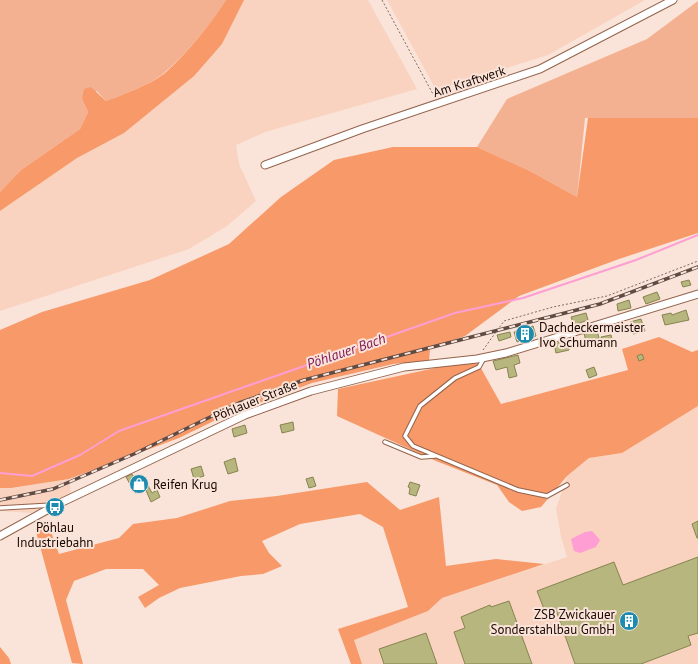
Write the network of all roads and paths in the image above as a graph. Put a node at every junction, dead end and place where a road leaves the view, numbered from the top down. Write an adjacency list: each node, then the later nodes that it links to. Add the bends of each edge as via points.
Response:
1 (382, 0): 3 (path)
2 (673, 0): 3 (street, Am Kraftwerk, via 540,69)
3 (438, 104): 4 (street, Am Kraftwerk)
4 (265, 165)
5 (698, 261): 8 (path, via 607,296 553,307 504,321)
6 (698, 294): 7 (street, Pöhlauer Straße, via 506,353)
7 (485, 357): 8 (street, Pöhlauer Straße); 10 (lane, via 479,367 455,378 420,406 405,436 413,446)
8 (477, 359): 12 (street, Pöhlauer Straße, via 404,367 311,390 245,415)
9 (385, 442): 10 (lane, via 421,457)
10 (436, 456): 11 (lane, via 518,490 547,496)
11 (567, 485)
12 (56, 505): 13 (lane); 14 (street, Pöhlauer Straße)
13 (0, 508)
14 (0, 536)

